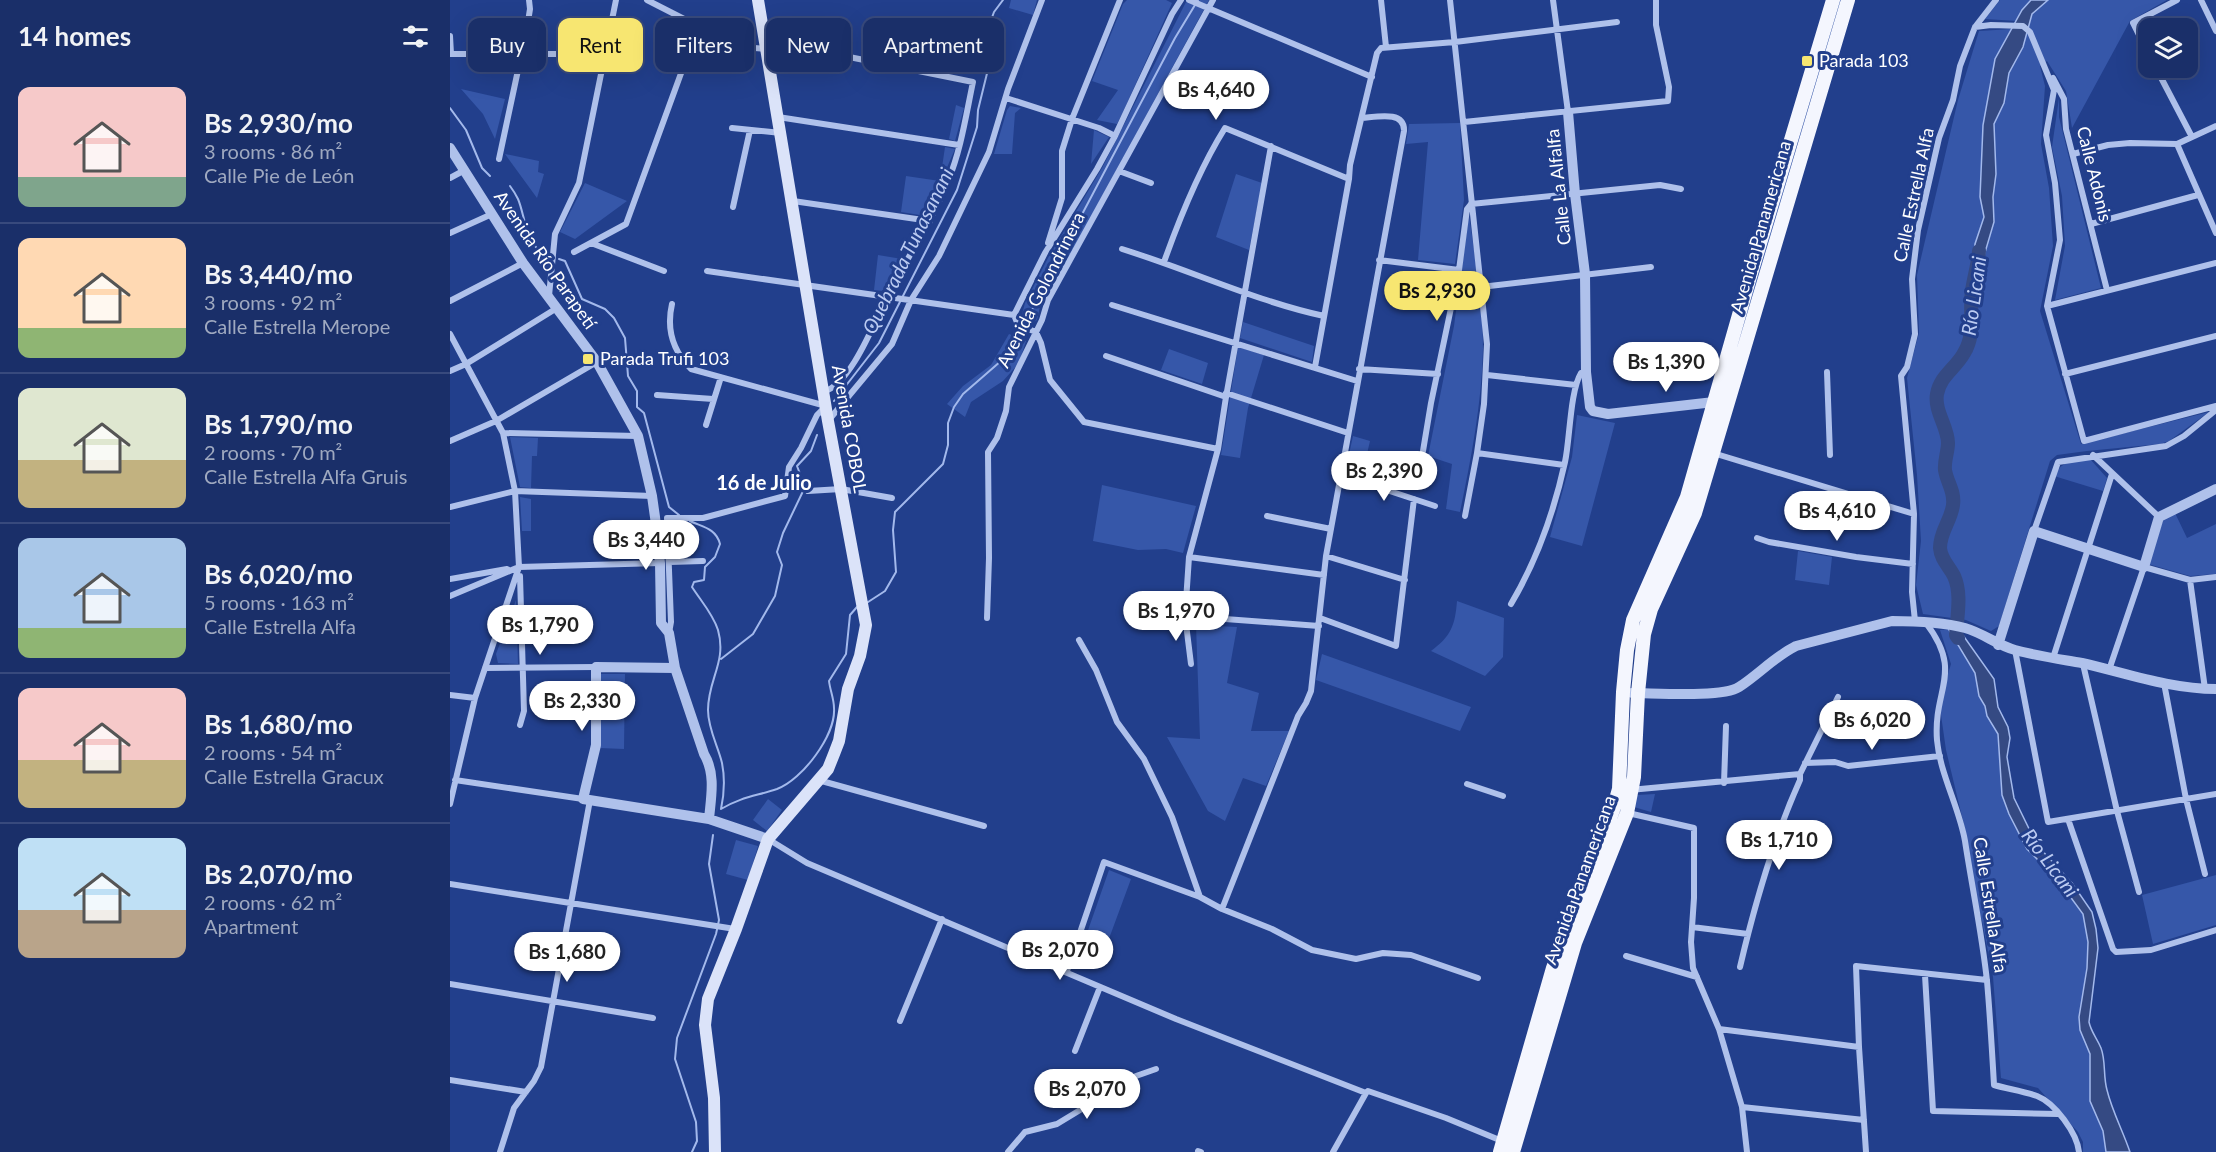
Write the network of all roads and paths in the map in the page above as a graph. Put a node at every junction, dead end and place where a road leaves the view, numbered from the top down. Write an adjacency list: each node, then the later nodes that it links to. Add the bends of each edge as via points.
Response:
1 (530, 0): 20 (street)
2 (616, 0): 21 (street)
3 (758, 0): 33 (main road, Avenida COBOL)
4 (1042, 0): 45 (street)
5 (1120, 0): 49 (street)
6 (1181, 0): 55 (street, Avenida Golondrinera)
7 (1213, 0): 19 (street, Avenida Golondrinera)
8 (1381, 0): 34 (street)
9 (1450, 0): 31 (street)
10 (1553, 0): 27 (street, Calle La Alfalfa)
11 (1656, 0): 46 (street, via 1668,101)
12 (1833, 0): 116 (main road, Avenida Panamericana)
13 (1848, 0): 122 (main road, Avenida Panamericana)
14 (1996, 0): 26 (street, Calle Estrella Alfa)
15 (2177, 0): 23 (street)
16 (650, 1): 22 (street)
17 (2203, 1): 28 (street)
18 (1194, 2): 19 (street)
19 (1209, 8): 43 (street); 64 (street, Avenida Golondrinera)
20 (528, 18)
21 (612, 18)
22 (682, 18)
23 (2144, 18)
24 (2138, 21): 29 (street, via 2133,24)
25 (1617, 22): 27 (street)
26 (1975, 27): 38 (street, via 2023,26 2030,32); 159 (street, Calle Estrella Alfa, via 1939,138 1918,230 1912,279 1915,334 1901,376)
27 (1558, 29): 31 (street); 46 (street, Calle La Alfalfa)
28 (2216, 31)
29 (2138, 34)
30 (450, 36): 35 (street)
31 (1455, 42): 34 (street); 50 (street)
32 (754, 44): 33 (street)
33 (766, 44)
34 (1386, 47): 43 (street, via 1377,53)
35 (451, 54): 36 (street)
36 (468, 54)
37 (851, 60): 58 (street, via 973,82)
38 (2046, 68): 61 (street, Calle Adonis, via 2064,99); 102 (street, via 2054,90 2046,135 2060,240)
39 (517, 72): 62 (street)
40 (601, 72): 97 (street, via 579,183 555,234)
41 (682, 72): 79 (street, via 627,224)
42 (771, 72): 47 (main road, Avenida COBOL)
43 (1372, 76): 48 (street)
44 (2161, 78): 56 (street)
45 (1006, 98): 49 (street); 98 (street, via 989,152 939,256)
46 (1568, 112): 50 (street); 69 (street, Calle La Alfalfa)
47 (778, 117): 54 (main road, Avenida COBOL); 58 (street)
48 (1362, 118): 66 (street); 83 (street, via 1396,117 1404,125)
49 (1072, 119): 55 (street); 82 (street, via 1062,151 1062,198)
50 (1464, 122): 72 (street)
51 (2216, 126): 56 (street)
52 (732, 128): 53 (street)
53 (750, 130): 54 (street); 73 (street)
54 (781, 133): 71 (main road, Avenida COBOL)
55 (1115, 135): 82 (street, Avenida Golondrinera)
56 (2192, 137): 57 (street)
57 (2177, 144): 61 (street, via 2108,145); 70 (street)
58 (959, 145): 75 (street)
59 (1271, 146): 66 (street); 84 (street, via 1226,128 1216,142); 95 (street)
60 (450, 148): 63 (street, Avenida Río Parapetí)
61 (2073, 154): 76 (street, Calle Adonis)
62 (499, 159)
63 (463, 171): 65 (street); 74 (street, Avenida Río Parapetí)
64 (1119, 171): 67 (street); 106 (street, Avenida Golondrinera, via 1048,300)
65 (450, 178)
66 (1349, 179): 105 (street)
67 (1151, 183)
68 (1681, 189): 69 (street, via 1660,185)
69 (1575, 194): 72 (street); 91 (street, Calle La Alfalfa)
70 (2198, 195): 76 (street); 78 (street)
71 (793, 201): 75 (street); 92 (main road, Avenida COBOL)
72 (1471, 204): 88 (street, via 1467,209); 93 (street)
73 (733, 207)
74 (492, 214): 77 (street); 85 (street, Avenida Río Parapetí)
75 (930, 221): 96 (street)
76 (2091, 224): 94 (street, Calle Adonis)
77 (450, 232)
78 (2216, 233)
79 (591, 243): 81 (street); 89 (street)
80 (1122, 249): 84 (street)
81 (574, 252)
82 (1045, 253): 104 (street)
83 (1379, 260): 88 (street); 114 (street)
84 (1164, 262): 95 (street)
85 (523, 263): 97 (street, Avenida Río Parapetí); 99 (street)
86 (2216, 264): 94 (street)
87 (1651, 267): 91 (street)
88 (1460, 270): 119 (street)
89 (664, 271)
90 (707, 271): 92 (street)
91 (1585, 274): 93 (street); 117 (street, Calle La Alfalfa)
92 (806, 285): 96 (street); 126 (main road, Avenida COBOL)
93 (1481, 287): 121 (street)
94 (2108, 290): 102 (street)
95 (1246, 292): 105 (street); 109 (street)
96 (887, 296): 98 (street); 126 (street, via 867,342 837,386)
97 (549, 299): 103 (street, Avenida Río Parapetí)
98 (904, 299): 104 (street); 135 (street, via 892,344)
99 (450, 301)
100 (672, 304): 123 (street, via 668,321 679,357 691,369)
101 (1112, 305): 109 (street)
102 (2047, 306): 120 (street)
103 (557, 308): 111 (street, Avenida Río Parapetí); 112 (street)
104 (1014, 315): 106 (street, via 1018,325)
105 (1324, 316): 113 (street)
106 (1036, 332): 141 (street, via 1050,380 1084,422); 182 (street, Avenida Golondrinera, via 1009,387 997,438 988,452)
107 (450, 334): 112 (street)
108 (2216, 336): 120 (street)
109 (1236, 342): 113 (street); 128 (street)
110 (1106, 357): 128 (street)
111 (597, 362): 134 (street); 139 (street, Avenida Río Parapetí)
112 (466, 364): 115 (street); 134 (street)
113 (1315, 367): 124 (street)
114 (1359, 369): 119 (street); 124 (street)
115 (450, 371)
116 (1724, 371): 122 (street); 130 (main road, Avenida Panamericana)
117 (1586, 372): 125 (street, via 1581,373); 130 (street, Calle La Alfalfa, via 1593,411 1608,414)
118 (1827, 372): 145 (street)
119 (1438, 374): 142 (street)
120 (2065, 374): 133 (street, via 2084,441)
121 (1487, 375): 125 (street); 143 (street)
122 (1738, 375): 132 (main road, Avenida Panamericana)
123 (721, 377): 129 (street); 131 (street)
124 (1357, 381): 138 (street)
125 (1576, 385): 147 (street)
126 (823, 392): 131 (main road, Avenida COBOL)
127 (657, 394): 129 (street)
128 (1226, 395): 138 (street); 141 (street)
129 (713, 399): 136 (street)
130 (1714, 402): 132 (street); 199 (main road, Avenida Panamericana, via 1687,497 1633,620)
131 (826, 406): 135 (main road, Avenida COBOL); 170 (street, Avenida Río Parapetí, via 817,415 789,467 785,496 702,518 667,518)
132 (1728, 406): 144 (main road, Avenida Panamericana)
133 (2216, 408): 146 (street, via 2166,446)
134 (496, 421): 137 (street); 140 (street)
135 (828, 421): 150 (main road, Avenida COBOL)
136 (706, 424)
137 (503, 433): 139 (street); 152 (street)
138 (1348, 433): 149 (street)
139 (638, 436): 154 (street, Avenida Río Parapetí)
140 (450, 441)
141 (1218, 449): 168 (street)
142 (1423, 451)
143 (1477, 453): 147 (street); 161 (street)
144 (1713, 453): 159 (street); 200 (main road, Avenida Panamericana, via 1695,513 1651,609 1644,634)
145 (1830, 455)
146 (2093, 455): 148 (street); 164 (street, via 2058,462)
147 (1564, 465): 180 (street, via 1545,537)
148 (2112, 474): 162 (street); 166 (street)
149 (1341, 475): 156 (street); 163 (street)
150 (841, 489): 153 (street); 155 (street); 210 (main road, Avenida COBOL, via 865,634 848,689 839,741 828,769)
151 (2216, 489): 162 (street)
152 (515, 491): 154 (street); 158 (street); 172 (street)
153 (808, 491)
154 (652, 496): 170 (street, Avenida Río Parapetí)
155 (892, 498)
156 (1414, 499): 157 (street); 177 (street)
157 (1435, 506)
158 (450, 507)
159 (1914, 514): 171 (street, Calle Estrella Alfa)
160 (1267, 516): 163 (street)
161 (1465, 516)
162 (2159, 517): 173 (street)
163 (1331, 529): 167 (street)
164 (2034, 531): 166 (street); 187 (street)
165 (1757, 538): 171 (street)
166 (2089, 549): 173 (street); 189 (street)
167 (1326, 556): 174 (street); 177 (street)
168 (1189, 557): 174 (street); 181 (street)
169 (703, 561): 170 (street)
170 (665, 563): 172 (street); 195 (street, Avenida Río Parapetí, via 662,623 669,633)
171 (1913, 564): 184 (street, Calle Estrella Alfa, via 1912,592)
172 (519, 567): 176 (street); 179 (street); 193 (street); 194 (street)
173 (2144, 567): 178 (street); 196 (street)
174 (1324, 575): 183 (street)
175 (2216, 577): 178 (street)
176 (450, 579)
177 (1405, 579): 183 (street, via 1396,646)
178 (2190, 580): 198 (street)
179 (450, 596)
180 (1511, 604)
181 (1185, 616): 185 (street); 190 (street)
182 (987, 618)
183 (1320, 618): 185 (street)
184 (1921, 622): 187 (street, via 1965,628); 200 (street, via 1892,621 1796,646 1739,687 1724,693); 206 (street, Calle Estrella Alfa, via 1942,647 1946,664 1937,726)
185 (1319, 626): 230 (street, via 1311,691)
186 (1079, 640): 228 (street, via 1118,722 1144,759 1172,817)
187 (1998, 645): 188 (street)
188 (2014, 650): 189 (street); 222 (street, via 2048,822)
189 (2053, 659): 191 (street)
190 (1191, 664)
191 (2083, 664): 196 (street); 219 (street)
192 (596, 667): 194 (street); 195 (street); 216 (street, via 596,745)
193 (485, 668): 194 (street); 203 (street)
194 (523, 668): 204 (street, via 524,711)
195 (675, 668): 221 (street, Avenida Río Parapetí, via 710,764)
196 (2109, 670): 197 (street)
197 (2164, 683): 198 (street); 217 (street)
198 (2211, 689)
199 (1623, 692): 200 (street); 213 (main road, Avenida Panamericana)
200 (1638, 693): 213 (main road, Avenida Panamericana, via 1635,777)
201 (450, 695): 203 (street)
202 (1838, 697): 207 (street)
203 (475, 698): 209 (street)
204 (520, 725)
205 (1726, 726): 211 (street)
206 (1940, 756): 207 (street, via 1848,766 1835,762); 242 (street, Calle Estrella Alfa, via 1960,820)
207 (1805, 763): 208 (street)
208 (1800, 774): 211 (street); 235 (street)
209 (455, 780): 216 (street); 218 (street)
210 (818, 780): 223 (street); 224 (main road, Avenida COBOL)
211 (1724, 783): 213 (street)
212 (1467, 784): 215 (street)
213 (1625, 790): 220 (main road, Avenida Panamericana)
214 (2216, 794): 217 (street)
215 (1503, 796)
216 (587, 799): 221 (street); 229 (street)
217 (2186, 799): 219 (street); 225 (street)
218 (450, 804)
219 (2117, 811): 222 (street); 227 (street)
220 (1620, 812): 232 (street, via 1694,828); 258 (main road, Avenida Panamericana, via 1553,968); 263 (main road, Avenida Panamericana, via 1575,943)
221 (709, 819): 224 (street)
222 (2068, 819): 234 (street, via 2116,952 2151,950)
223 (984, 826)
224 (768, 839): 231 (street, via 807,863); 233 (main road)
225 (2205, 874)
226 (450, 884): 229 (street)
227 (2139, 892)
228 (1200, 897): 230 (street); 238 (street, via 1104,862)
229 (570, 903): 233 (street); 245 (street)
230 (1222, 909): 241 (street, via 1312,950 1356,959 1383,953 1411,955)
231 (942, 919): 238 (street); 247 (street)
232 (1692, 927): 235 (street); 240 (street, via 1693,968)
233 (730, 928): 260 (main road, via 706,1012)
234 (2216, 930)
235 (1748, 934): 237 (street)
236 (1626, 956): 240 (street)
237 (1740, 967)
238 (1067, 971): 244 (street)
239 (1925, 975): 242 (street); 249 (street, via 1856,966); 256 (street, via 1933,1111)
240 (1697, 977): 248 (street)
241 (1478, 978)
242 (1987, 980): 256 (street, Calle Estrella Alfa, via 1994,1085 2039,1097)
243 (450, 984): 245 (street)
244 (1100, 987): 250 (street); 262 (street, via 1366,1093)
245 (552, 1001): 246 (street); 254 (street, via 541,1067)
246 (653, 1018)
247 (900, 1021)
248 (1719, 1029): 249 (street); 255 (street)
249 (1859, 1047): 257 (street)
250 (1075, 1051)
251 (1156, 1069): 261 (street, via 1136,1076 1058,1124 1025,1132)
252 (450, 1080): 254 (street)
253 (1368, 1090): 258 (street, via 1446,1118)
254 (526, 1092): 259 (street, via 514,1108)
255 (1742, 1107): 257 (street); 264 (street)
256 (2059, 1114): 266 (street, Calle Estrella Alfa, via 2074,1132)
257 (1864, 1120): 265 (street)
258 (1502, 1147)
259 (500, 1152)
260 (715, 1152)
261 (1008, 1152)
262 (1333, 1152)
263 (1514, 1152)
264 (1747, 1152)
265 (1866, 1152)
266 (2079, 1152)

